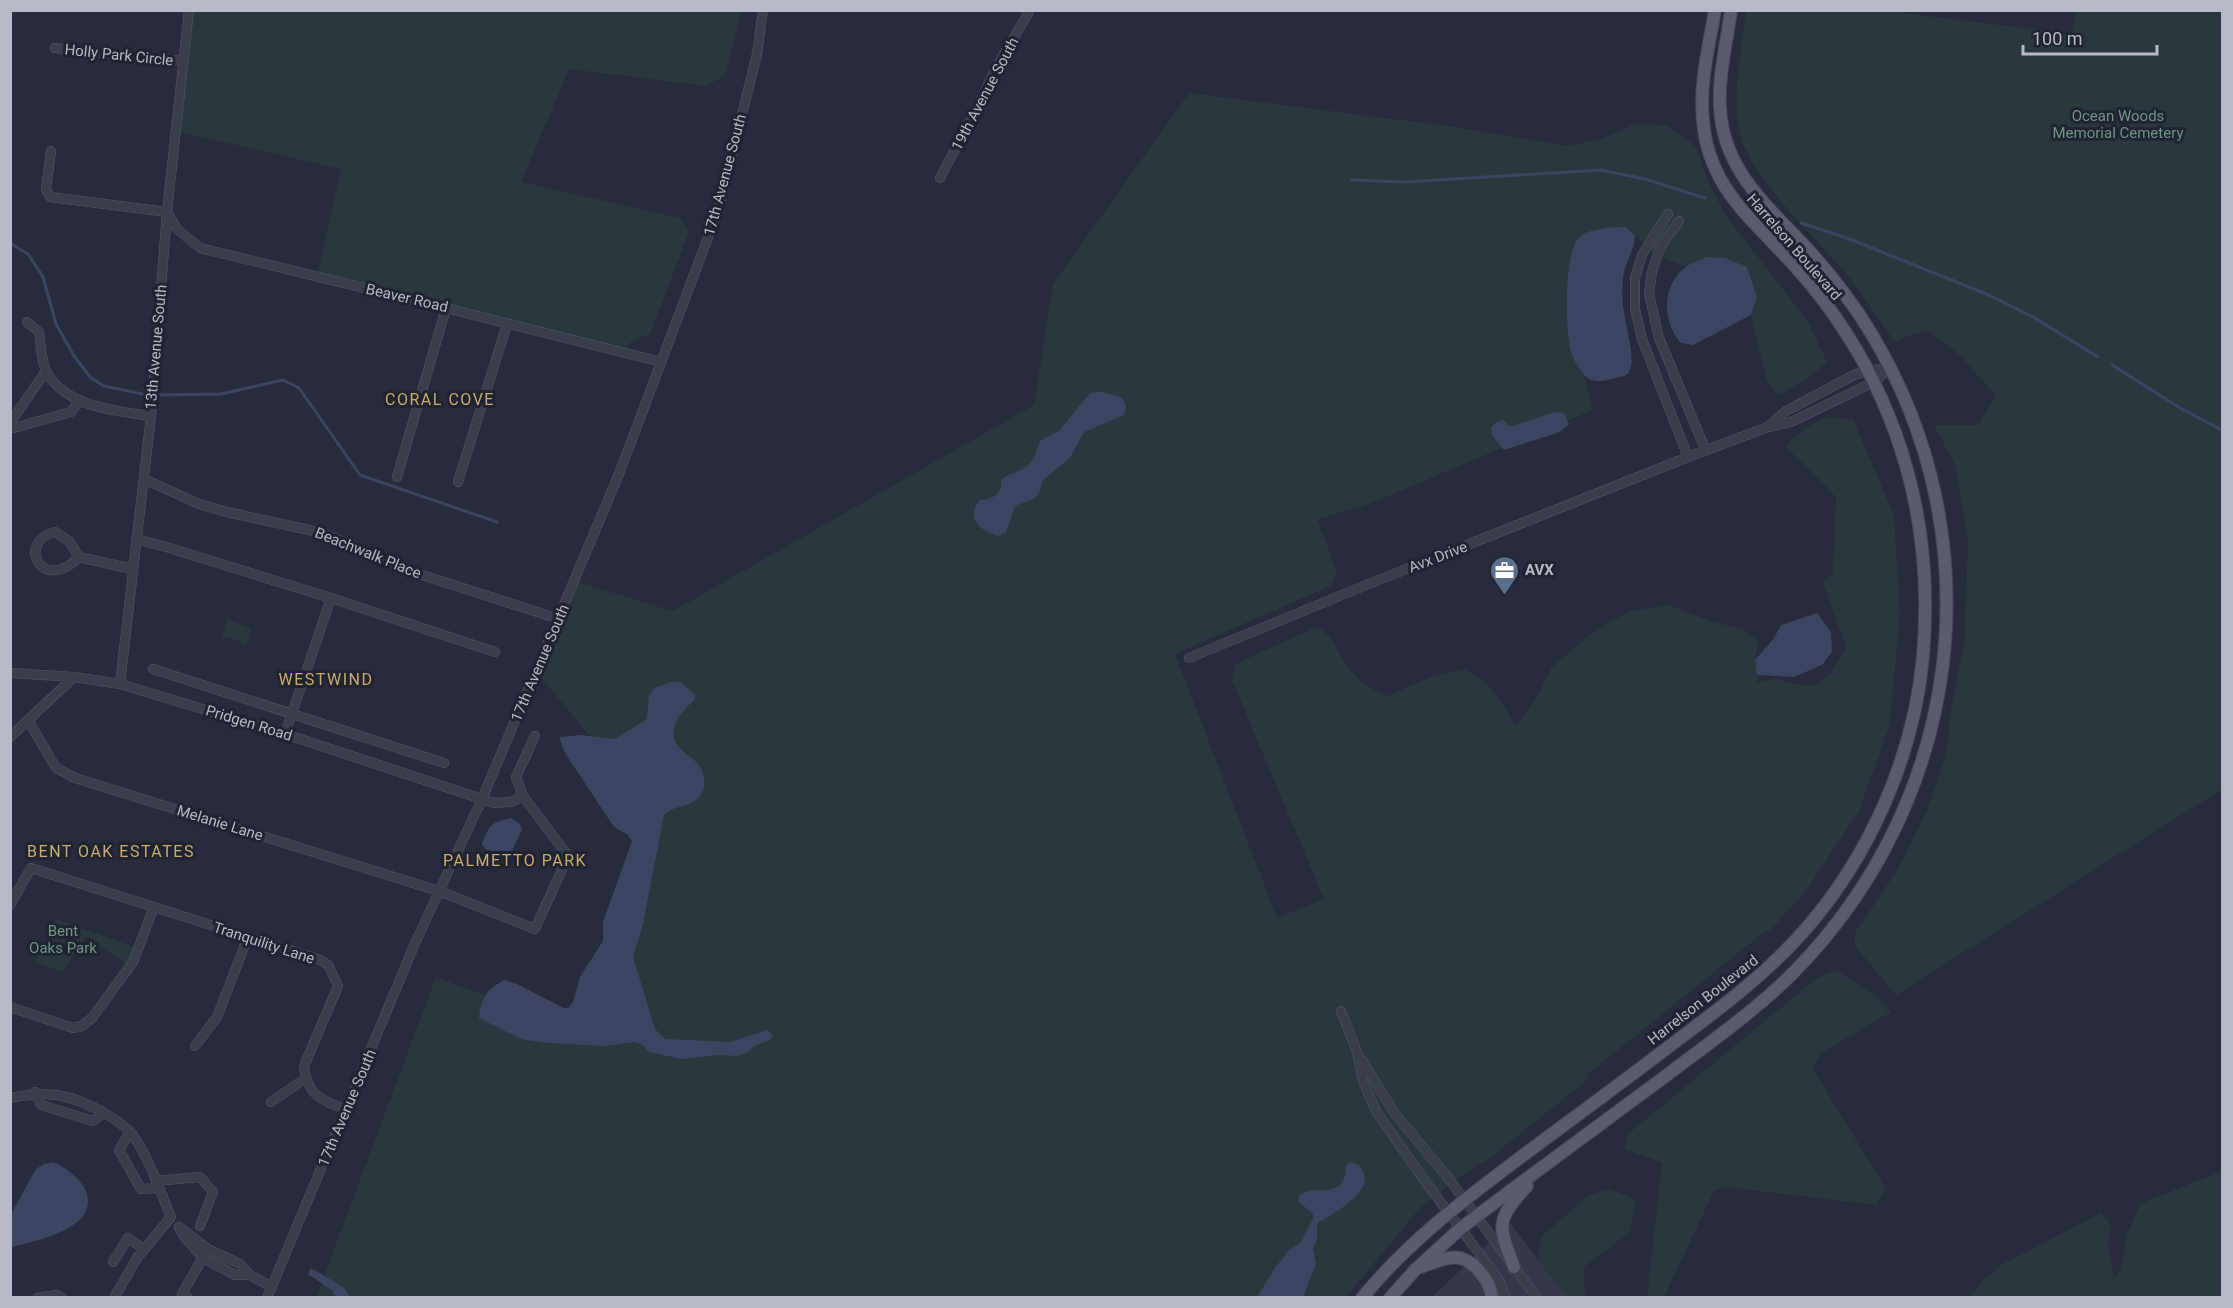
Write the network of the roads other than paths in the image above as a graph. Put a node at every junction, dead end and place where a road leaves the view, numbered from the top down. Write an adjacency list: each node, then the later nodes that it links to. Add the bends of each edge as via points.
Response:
1 (189, 10): 7 (street, 13th Avenue South)
2 (763, 10): 18 (street, 17th Avenue South, via 757,54 718,211)
3 (1030, 10): 9 (street, 19th Avenue South)
4 (1715, 10): 21 (main road, Harrelson Boulevard, via 1702,108 1715,171 1736,204 1810,284)
5 (1731, 10): 19 (main road, Harrelson Boulevard, via 1720,106 1722,130 1731,155 1754,193 1846,296)
6 (55, 48): 7 (street, Holly Park Circle)
7 (183, 61): 10 (street, 13th Avenue South)
8 (51, 151): 10 (street, via 46,189 50,197)
9 (940, 178)
10 (167, 212): 13 (street, Beaver Road, via 177,229 200,248); 23 (street, 13th Avenue South)
11 (1668, 214): 17 (street, via 1642,255 1635,279 1635,309)
12 (1679, 221): 16 (street, via 1660,247 1652,272 1649,293)
13 (446, 308): 15 (street, Beaver Road); 29 (street)
14 (27, 322): 20 (street, via 39,332)
15 (507, 324): 18 (street, Beaver Road); 31 (street)
16 (1660, 341): 17 (street); 27 (street)
17 (1645, 347): 28 (street)
18 (661, 362): 36 (street, 17th Avenue South)
19 (1891, 367): 21 (street, Avx Drive); 66 (main road, Harrelson Boulevard, via 1926,458 1943,535 1947,581 1938,701 1911,793 1882,856 1850,906 1787,979 1742,1018)
20 (46, 371): 22 (street, via 58,387); 24 (street)
21 (1871, 376): 25 (street, Avx Drive, via 1791,422); 25 (street, via 1856,374 1786,411); 68 (main road, Harrelson Boulevard, via 1898,438 1910,481 1921,530 1926,600 1922,666 1909,732 1868,836 1805,930 1748,986)
22 (81, 400): 23 (street, via 107,410); 26 (street, via 71,412)
23 (151, 416): 30 (street, 13th Avenue South)
24 (10, 423)
25 (1768, 427): 27 (street, Avx Drive)
26 (10, 429)
27 (1706, 451): 28 (street, Avx Drive)
28 (1688, 457): 38 (street, Avx Drive)
29 (397, 477)
30 (144, 479): 32 (street, 13th Avenue South); 36 (street, Beachwalk Place, via 199,504 323,533 416,573)
31 (458, 482)
32 (136, 539): 34 (street, 13th Avenue South); 35 (street)
33 (79, 557): 33 (street, via 69,541 55,532 43,536 35,550 36,558 48,570 69,567); 34 (street)
34 (132, 569): 42 (street, 13th Avenue South)
35 (331, 598): 37 (street); 43 (street)
36 (559, 619): 50 (street, 17th Avenue South)
37 (495, 652)
38 (1189, 658)
39 (153, 669): 43 (street)
40 (10, 673): 41 (street, Pridgen Road)
41 (74, 677): 42 (street, Pridgen Road); 44 (street)
42 (120, 684): 45 (street, Pridgen Road)
43 (292, 714): 45 (street); 48 (street)
44 (28, 720): 47 (street); 51 (street, Melanie Lane, via 56,768 75,778)
45 (285, 734): 50 (street, Pridgen Road)
46 (535, 736): 49 (street, via 516,777)
47 (10, 737)
48 (444, 764)
49 (523, 796): 50 (street, Pridgen Road, via 511,802); 51 (street, Melanie Lane, via 568,856 536,929)
50 (482, 799): 51 (street, 17th Avenue South)
51 (439, 891): 63 (street, 17th Avenue South)
52 (10, 905): 53 (street, Tranquility Lane, via 31,868)
53 (154, 907): 54 (street, Tranquility Lane); 55 (street, via 133,962 82,1026 73,1028)
54 (248, 937): 57 (street, via 217,1017); 59 (street, Tranquility Lane, via 321,960 336,977 338,986 304,1066)
55 (10, 1007)
56 (1341, 1011): 58 (street)
57 (195, 1046)
58 (1357, 1052): 68 (street, via 1395,1114); 69 (street, via 1363,1081 1376,1112)
59 (306, 1078): 62 (street); 63 (street, via 311,1091)
60 (35, 1092): 61 (street); 64 (street, via 60,1094); 64 (street, via 41,1105 93,1121)
61 (10, 1098)
62 (271, 1102)
63 (347, 1110): 82 (street, 17th Avenue South)
64 (104, 1113): 65 (street)
65 (130, 1132): 67 (street); 67 (street, via 119,1150 141,1189)
66 (1546, 1165): 71 (main road, Harrelson Boulevard); 79 (main road, via 1504,1216 1502,1236)
67 (158, 1184): 70 (street); 72 (street, via 200,1177 213,1192)
68 (1464, 1200): 69 (main road, Harrelson Boulevard); 71 (street)
69 (1448, 1212): 74 (street); 88 (main road, Harrelson Boulevard, via 1404,1251)
70 (171, 1217): 73 (street); 76 (street)
71 (1476, 1217): 74 (main road, Harrelson Boulevard); 79 (street)
72 (200, 1226)
73 (179, 1227): 75 (street); 77 (street)
74 (1461, 1228): 80 (main road, Harrelson Boulevard); 91 (street, via 1499,1280)
75 (208, 1248): 77 (street); 81 (street, via 240,1264)
76 (144, 1249): 78 (street, via 128,1238); 85 (street)
77 (203, 1258): 81 (street, via 235,1275); 86 (street, via 182,1294)
78 (113, 1262)
79 (1514, 1267): 92 (street)
80 (1415, 1270): 89 (main road, Harrelson Boulevard); 90 (main road, via 1444,1258 1462,1258 1485,1279)
81 (250, 1275): 82 (street)
82 (272, 1287): 87 (street, 17th Avenue South)
83 (37, 1298): 84 (street)
84 (62, 1298)
85 (114, 1298)
86 (188, 1298)
87 (267, 1298)
88 (1362, 1298)
89 (1390, 1298)
90 (1492, 1298)
91 (1506, 1298)
92 (1537, 1298)

